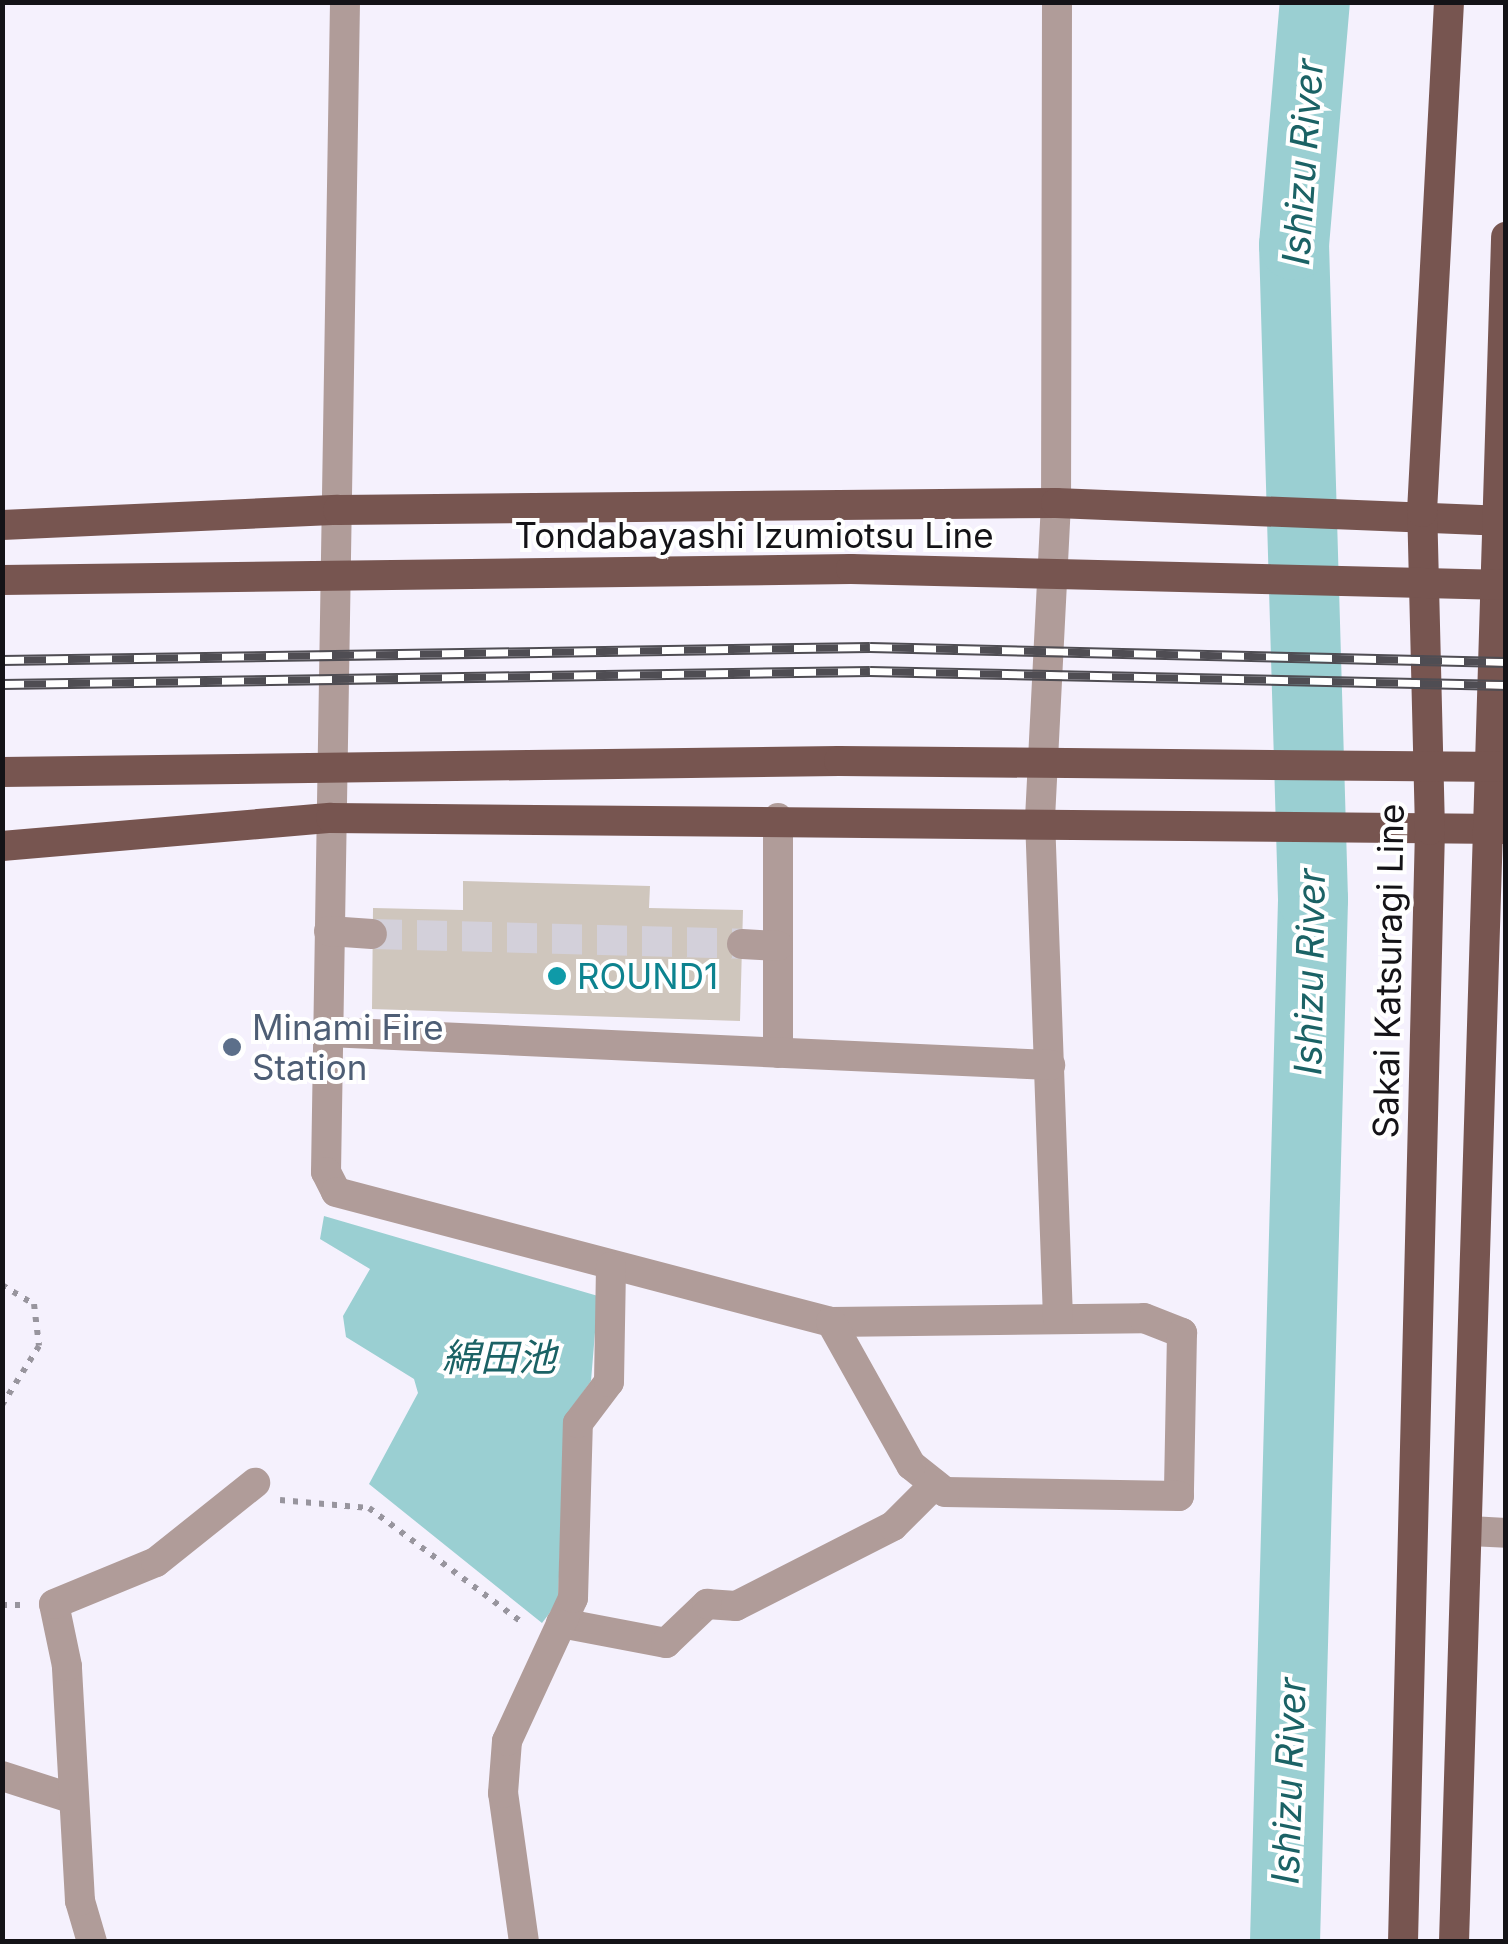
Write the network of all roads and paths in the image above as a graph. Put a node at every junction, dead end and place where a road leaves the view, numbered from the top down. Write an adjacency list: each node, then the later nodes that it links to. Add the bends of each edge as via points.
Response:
1 (345, 2): 7 (street)
2 (1058, 2): 6 (street)
3 (1449, 2): 8 (main road, Sakai Katsuragi Line)
4 (1506, 237): 5 (main road)
5 (1504, 294): 9 (main road)
6 (1056, 503): 7 (main road); 8 (main road); 17 (street)
7 (338, 510): 10 (main road); 15 (street)
8 (1422, 512): 9 (main road); 19 (main road, Sakai Katsuragi Line)
9 (1502, 520): 18 (main road)
10 (2, 525)
11 (2, 580): 12 (main road, Tondabayashi Izumiotsu Line, bridge, via 851,569)
12 (1506, 585)
13 (1506, 766): 14 (main road, bridge, via 839,761)
14 (2, 772)
15 (331, 818): 16 (main road); 20 (main road); 21 (street)
16 (778, 818): 17 (main road); 24 (street)
17 (1040, 818): 19 (main road); 27 (street)
18 (1496, 828): 19 (main road); 35 (main road)
19 (1430, 830): 42 (main road, Sakai Katsuragi Line)
20 (2, 846)
21 (330, 930): 22 (street); 25 (street)
22 (372, 934)
23 (742, 944): 24 (street)
24 (778, 946): 26 (street)
25 (328, 1032): 26 (street); 28 (street, via 326,1172 336,1192)
26 (778, 1053): 27 (street)
27 (1050, 1065): 30 (street)
28 (610, 1267): 31 (street); 37 (street, via 609,1382 578,1422 573,1598)
29 (2, 1284): 32 (path, via 34,1304 39,1346)
30 (1058, 1320): 31 (street); 33 (street, via 1144,1318 1182,1333 1178,1496 945,1492)
31 (830, 1322): 33 (street, via 911,1465)
32 (2, 1405)
33 (935, 1484): 37 (street, via 893,1526 736,1606 707,1604 666,1643)
34 (247, 1490): 37 (path, via 369,1508); 39 (street, via 156,1562 54,1604 67,1666)
35 (1470, 1531): 36 (street); 43 (main road)
36 (1506, 1533)
37 (557, 1634): 41 (street, via 507,1741 503,1793)
38 (2, 1776): 39 (street)
39 (70, 1798): 40 (street)
40 (92, 1942)
41 (524, 1942)
42 (1403, 1942)
43 (1454, 1942)

